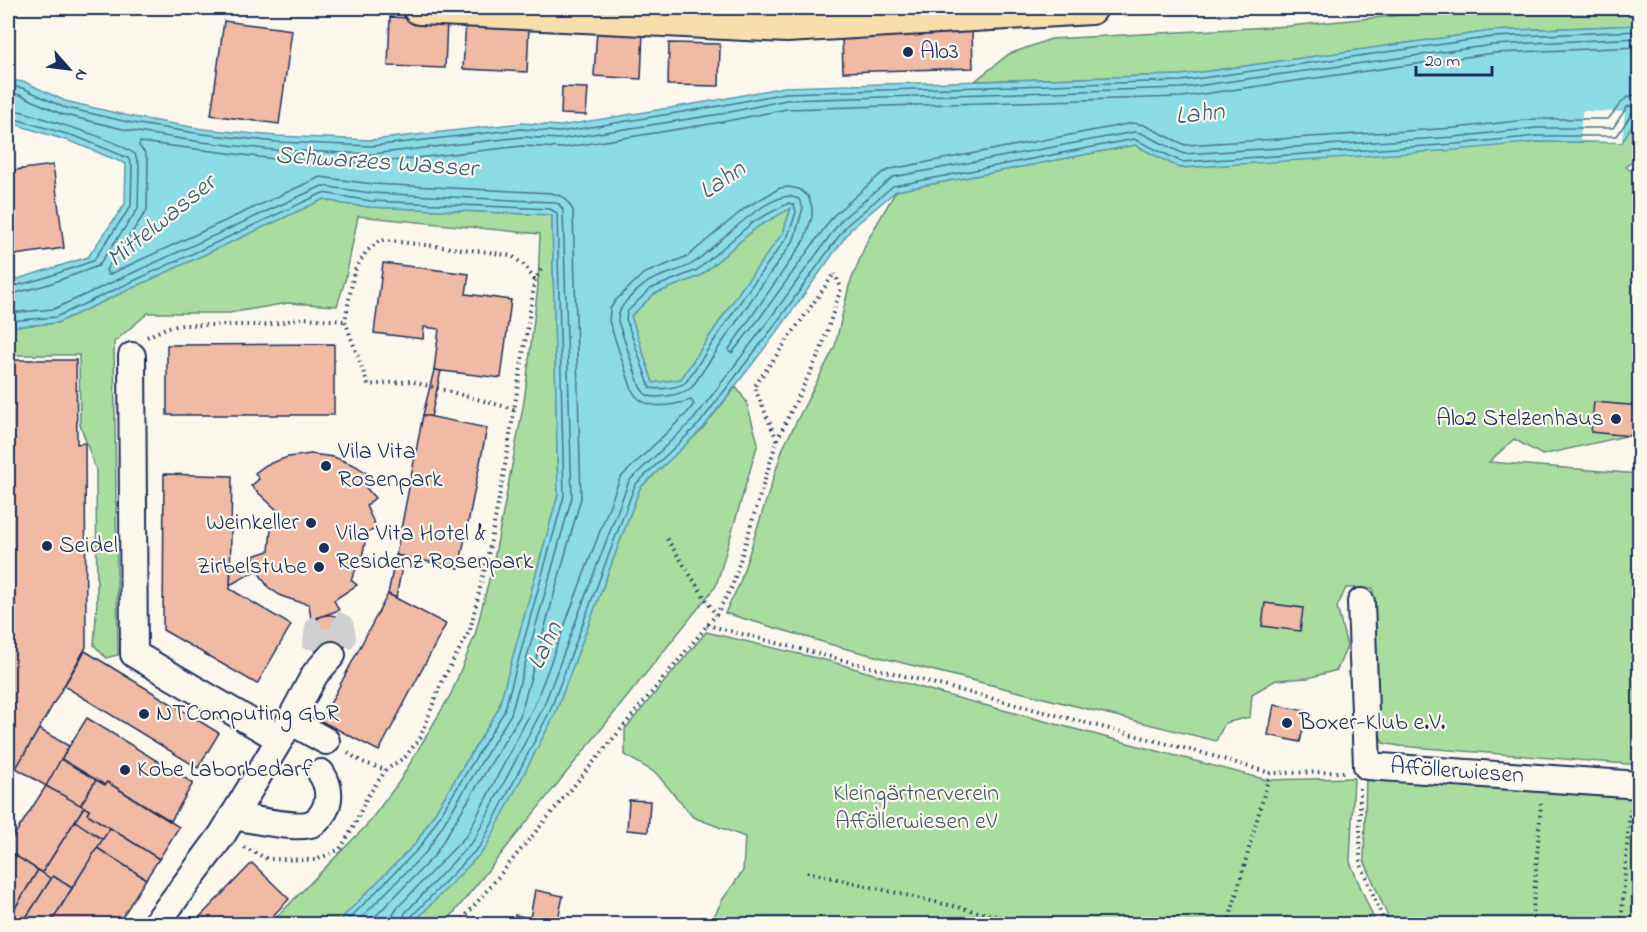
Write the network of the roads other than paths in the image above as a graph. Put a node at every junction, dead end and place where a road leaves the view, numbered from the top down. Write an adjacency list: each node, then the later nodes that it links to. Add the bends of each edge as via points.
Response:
1 (418, 8): 3 (main road)
2 (1091, 8): 3 (main road)
3 (797, 17)
4 (132, 356): 7 (street, via 134,654)
5 (1361, 602): 10 (street, Afföllerwiesen, via 1363,768)
6 (321, 660): 7 (street)
7 (285, 730): 8 (street); 11 (street)
8 (326, 741)
9 (321, 773): 11 (street, via 328,788 328,802 313,823)
10 (1636, 785)
11 (228, 826): 12 (street)
12 (156, 924)

